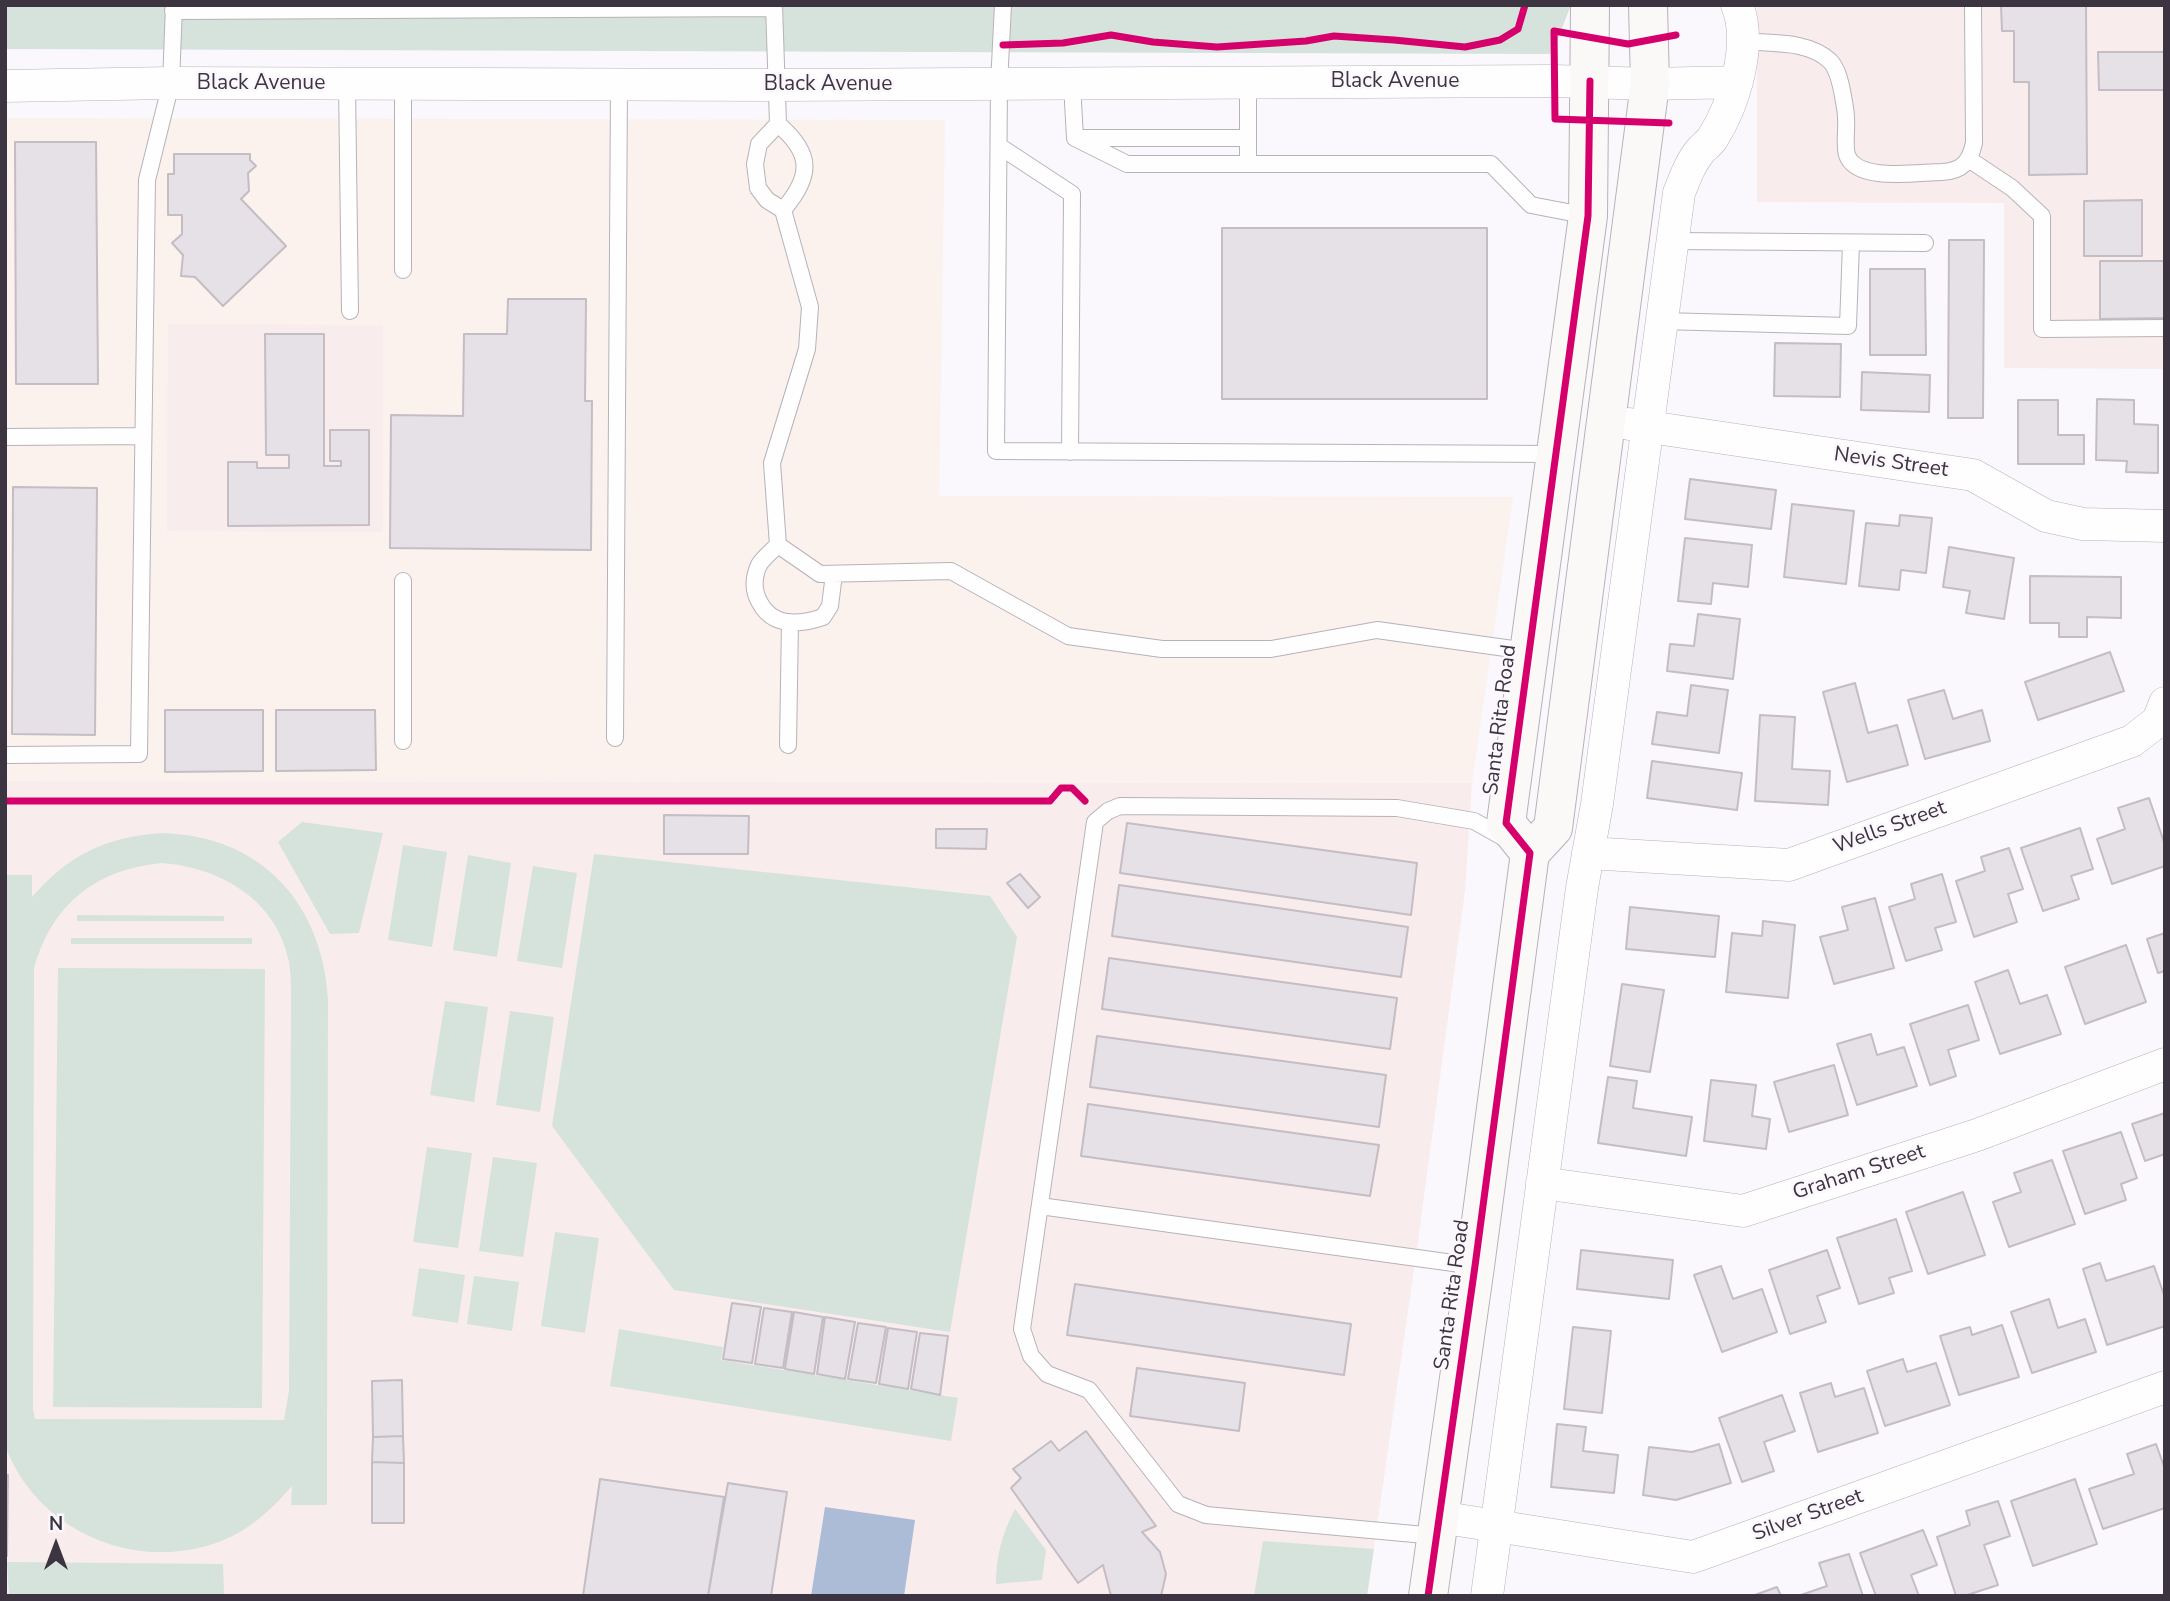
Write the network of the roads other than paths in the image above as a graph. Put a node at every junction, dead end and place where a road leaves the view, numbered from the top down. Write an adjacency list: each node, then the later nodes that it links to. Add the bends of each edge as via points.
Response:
1 (1003, 5): 18 (lane)
2 (1590, 5): 9 (main road, Santa Rita Road)
3 (1648, 5): 19 (main road)
4 (1737, 5): 8 (street)
5 (1973, 5): 25 (lane, via 1975,143)
6 (774, 6): 7 (lane); 17 (lane)
7 (174, 8): 11 (lane)
8 (1742, 41): 10 (street); 25 (lane, via 1809,47 1831,62 1841,84 1847,154 1863,172 1950,172)
9 (1590, 81): 12 (street, Black Avenue); 19 (street, Black Avenue); 28 (main road, Santa Rita Road)
10 (1737, 82): 19 (street, Black Avenue); 29 (street, via 1711,141 1689,167 1679,193)
11 (171, 83): 13 (street, Black Avenue); 20 (street, Black Avenue); 38 (lane, via 147,180)
12 (1248, 83): 15 (street, Black Avenue); 23 (lane)
13 (346, 84): 14 (street, Black Avenue); 33 (lane)
14 (403, 84): 16 (street, Black Avenue); 32 (lane)
15 (1072, 84): 18 (street, Black Avenue); 22 (lane)
16 (619, 85): 17 (street, Black Avenue); 50 (lane)
17 (776, 85): 18 (street, Black Avenue); 21 (lane)
18 (999, 85): 24 (lane)
19 (1650, 85): 36 (main road)
20 (5, 86)
21 (778, 124): 27 (lane, via 794,138 805,166 800,190); 27 (lane, via 759,144 755,164 758,188)
22 (1075, 138): 23 (lane); 26 (lane, via 1127,164)
23 (1247, 138): 26 (lane)
24 (999, 146): 40 (lane, via 1072,194); 40 (lane, via 996,451)
25 (1970, 160): 35 (lane, via 2012,188 2042,216 2042,329)
26 (1248, 164): 28 (lane, via 1491,164 1531,205)
27 (783, 210): 43 (lane, via 810,307 807,349 772,463)
28 (1588, 216): 41 (main road, Santa Rita Road)
29 (1673, 241): 30 (lane); 34 (street)
30 (1850, 243): 31 (lane); 34 (lane, via 1848,326)
31 (1925, 243)
32 (403, 270)
33 (350, 312)
34 (1662, 321): 37 (street)
35 (2165, 328)
36 (1607, 420): 37 (street, Nevis Street); 48 (main road)
37 (1648, 428): 42 (street, Nevis Street, via 1973,475 2046,516 2082,524); 55 (street)
38 (144, 436): 39 (lane); 53 (lane, via 139,754)
39 (5, 437)
40 (1070, 452): 41 (lane)
41 (1555, 454): 47 (main road, Santa Rita Road)
42 (2165, 526)
43 (778, 545): 44 (lane, via 820,574); 46 (lane, via 760,563 755,594 766,614)
44 (834, 574): 46 (lane, via 830,606 823,617); 47 (lane, via 951,571 1068,636 1161,649 1271,649 1377,631)
45 (403, 581): 51 (lane)
46 (790, 622): 52 (lane)
47 (1527, 651): 48 (main road); 54 (main road, Santa Rita Road, via 1506,823)
48 (1577, 658): 54 (main road, via 1553,828)
49 (2165, 703): 55 (street, Wells Street, via 2158,721 2132,741 1789,865)
50 (615, 738)
51 (403, 741)
52 (788, 745)
53 (5, 755)
54 (1530, 853): 58 (lane, via 1474,821 1397,808 1119,806 1108,811 1095,821); 59 (main road, Santa Rita Road)
55 (1588, 853): 57 (street)
56 (2165, 1064): 57 (street, Graham Street, via 1977,1135 1743,1211)
57 (1542, 1183): 61 (street)
58 (1040, 1206): 59 (lane); 62 (lane, via 1022,1329 1031,1356 1047,1374 1089,1390 1178,1504 1206,1515)
59 (1475, 1266): 62 (main road, Santa Rita Road)
60 (2165, 1387): 61 (street, Silver Street, via 1693,1557)
61 (1496, 1526): 62 (street, Silver Street); 64 (street)
62 (1438, 1527): 63 (main road, Santa Rita Road)
63 (1428, 1596)
64 (1487, 1596)

